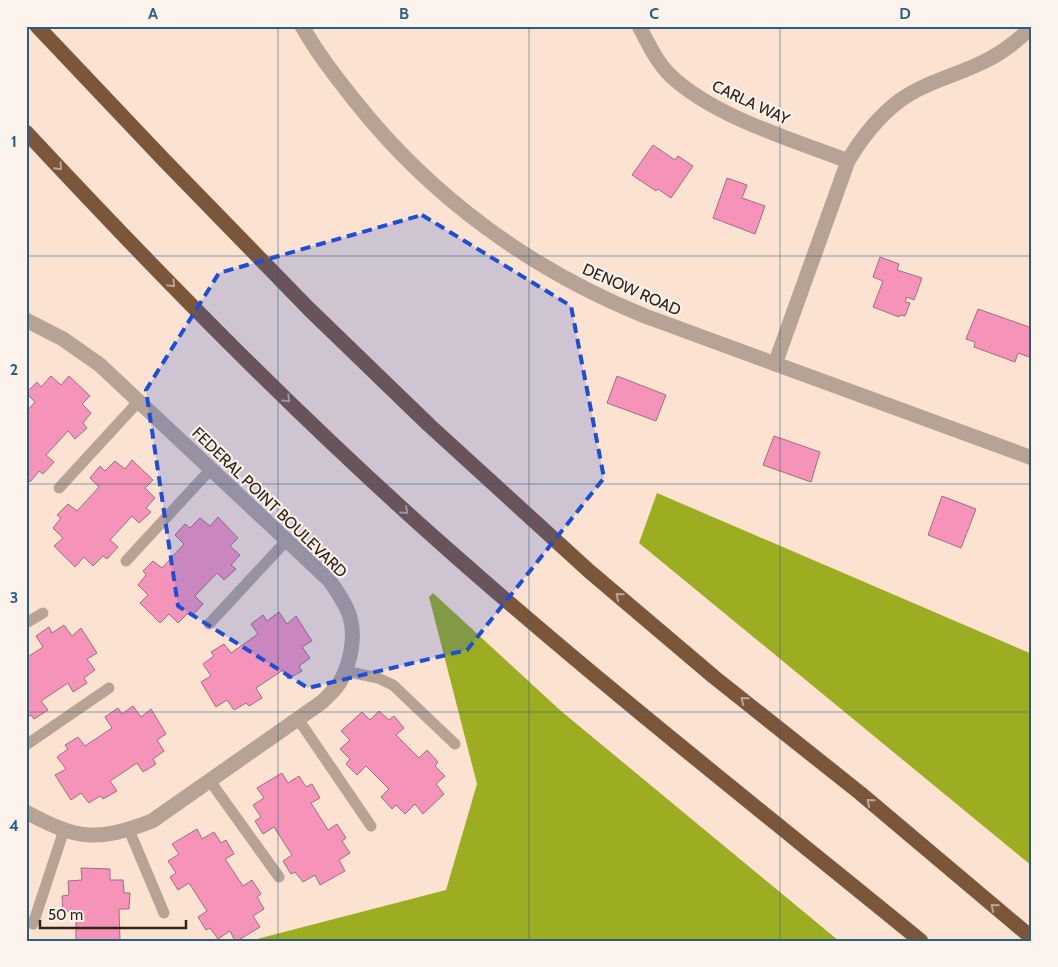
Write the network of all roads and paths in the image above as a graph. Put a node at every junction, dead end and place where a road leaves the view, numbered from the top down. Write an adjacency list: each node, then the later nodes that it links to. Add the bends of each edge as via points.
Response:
1 (37, 26): 31 (highway, one-way to 1, via 589,571 429,425 302,302)
2 (302, 26): 8 (street, DENOW ROAD, via 336,78 413,166 461,209 508,244 608,301)
3 (639, 26): 6 (street, CARLA WAY, via 652,52 669,74 692,93 736,117)
4 (1032, 27): 6 (street, via 989,59 924,86 900,100 860,139)
5 (26, 132): 32 (highway, one-way to 32, via 238,351 452,554 597,679)
6 (848, 161): 8 (street)
7 (26, 320): 9 (street, FEDERAL POINT BOULEVARD, via 63,339)
8 (775, 364): 10 (street, DENOW ROAD)
9 (139, 401): 11 (street, FEDERAL POINT BOULEVARD); 12 (lane)
10 (1032, 458)
11 (211, 469): 13 (street, FEDERAL POINT BOULEVARD); 14 (lane)
12 (59, 488)
13 (287, 540): 17 (lane); 18 (street, FEDERAL POINT BOULEVARD, via 329,580 350,618 352,640)
14 (126, 561)
15 (43, 612): 16 (lane)
16 (26, 623)
17 (209, 624)
18 (345, 671): 20 (street, FEDERAL POINT BOULEVARD, via 340,683 322,702); 21 (lane, via 394,685)
19 (109, 688): 22 (lane)
20 (298, 719): 23 (street, FEDERAL POINT BOULEVARD); 25 (lane)
21 (455, 744)
22 (26, 745)
23 (210, 780): 27 (street, FEDERAL POINT BOULEVARD, via 152,821); 28 (lane)
24 (26, 812): 26 (street, FEDERAL POINT BOULEVARD)
25 (371, 826)
26 (64, 830): 27 (street, FEDERAL POINT BOULEVARD, via 81,835 104,835); 30 (lane)
27 (129, 830): 29 (lane)
28 (280, 877)
29 (164, 913)
30 (33, 924)
31 (1032, 938)
32 (921, 941)

